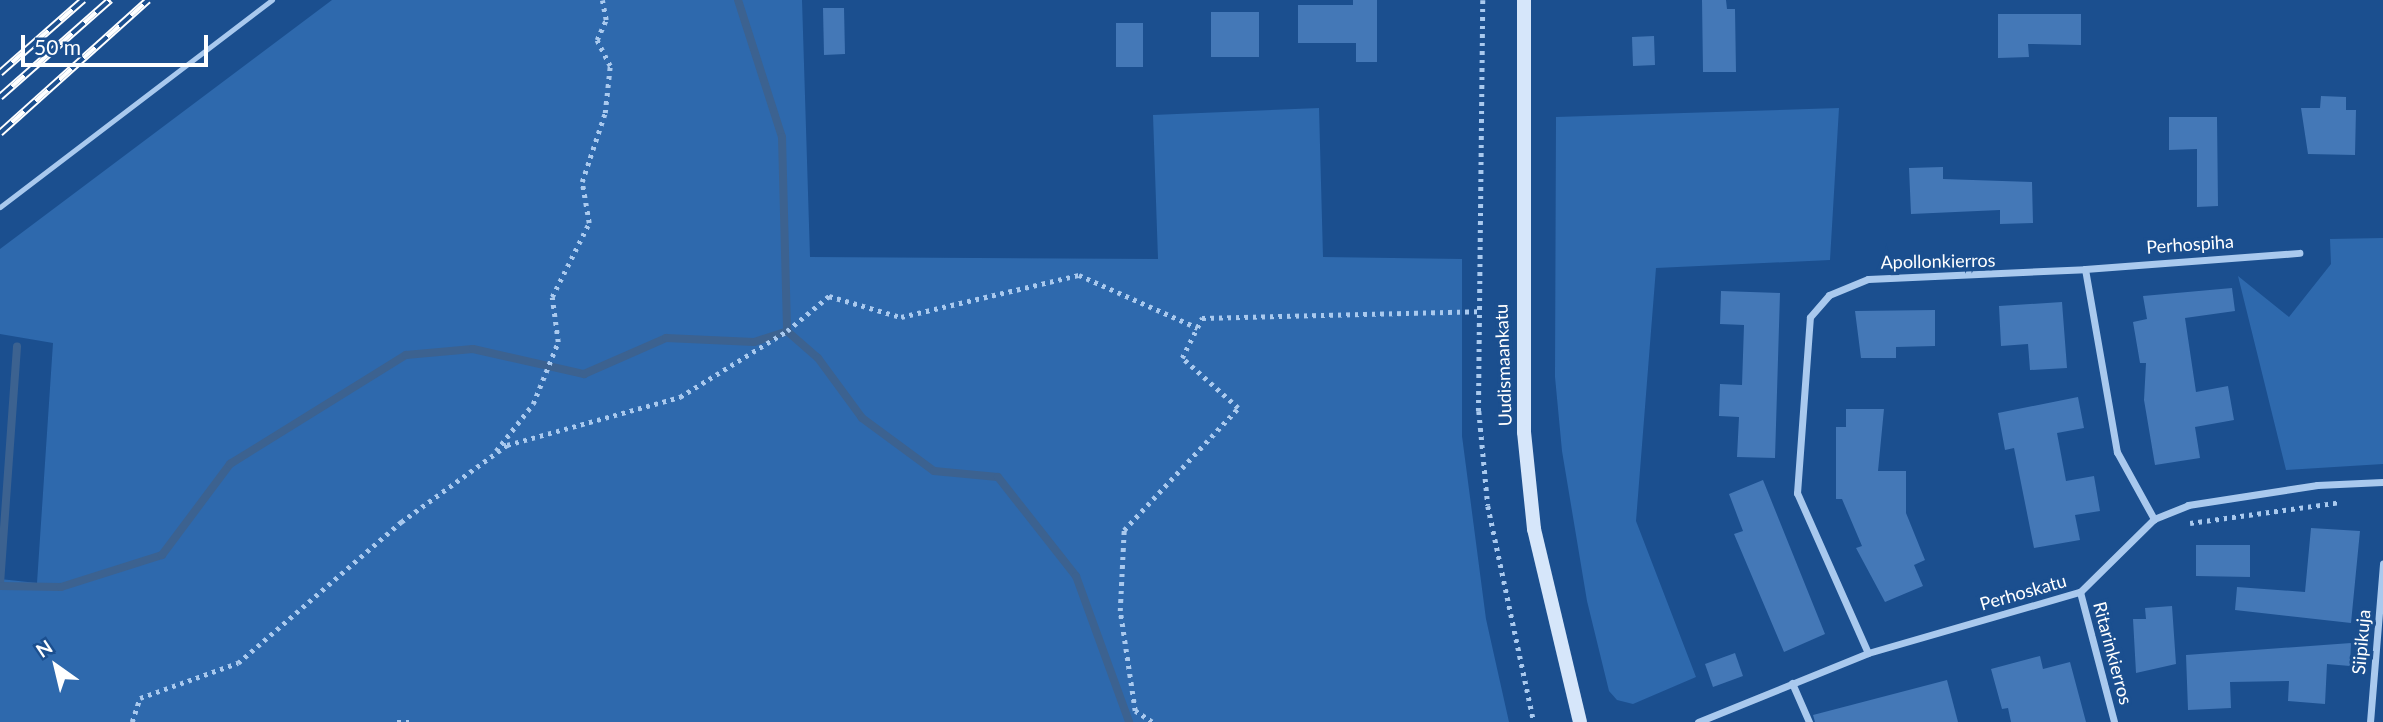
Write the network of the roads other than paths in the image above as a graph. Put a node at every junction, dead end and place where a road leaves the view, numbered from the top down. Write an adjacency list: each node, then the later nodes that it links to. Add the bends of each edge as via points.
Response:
1 (272, 0): 3 (lane)
2 (1524, 0): 12 (street, Uudismaankatu, via 1524,432 1534,528)
3 (0, 207)
4 (2299, 253): 5 (street, Perhospiha)
5 (2085, 269): 7 (street, via 2117,452); 10 (street, Apollonkierros, via 1868,279 1829,295 1810,317 1797,493)
6 (2383, 482): 7 (street, Perhoskatu, via 2317,485 2188,505)
7 (2154, 519): 9 (street, Perhoskatu)
8 (2383, 564): 16 (street, Siipikuja)
9 (2080, 592): 10 (street, Perhoskatu); 15 (street, Ritarinkierros)
10 (1868, 653): 11 (street, Perhoskatu)
11 (1792, 682): 13 (street, Perhoskatu); 14 (street)
12 (1580, 722)
13 (1698, 722)
14 (1809, 722)
15 (2115, 722)
16 (2370, 722)

